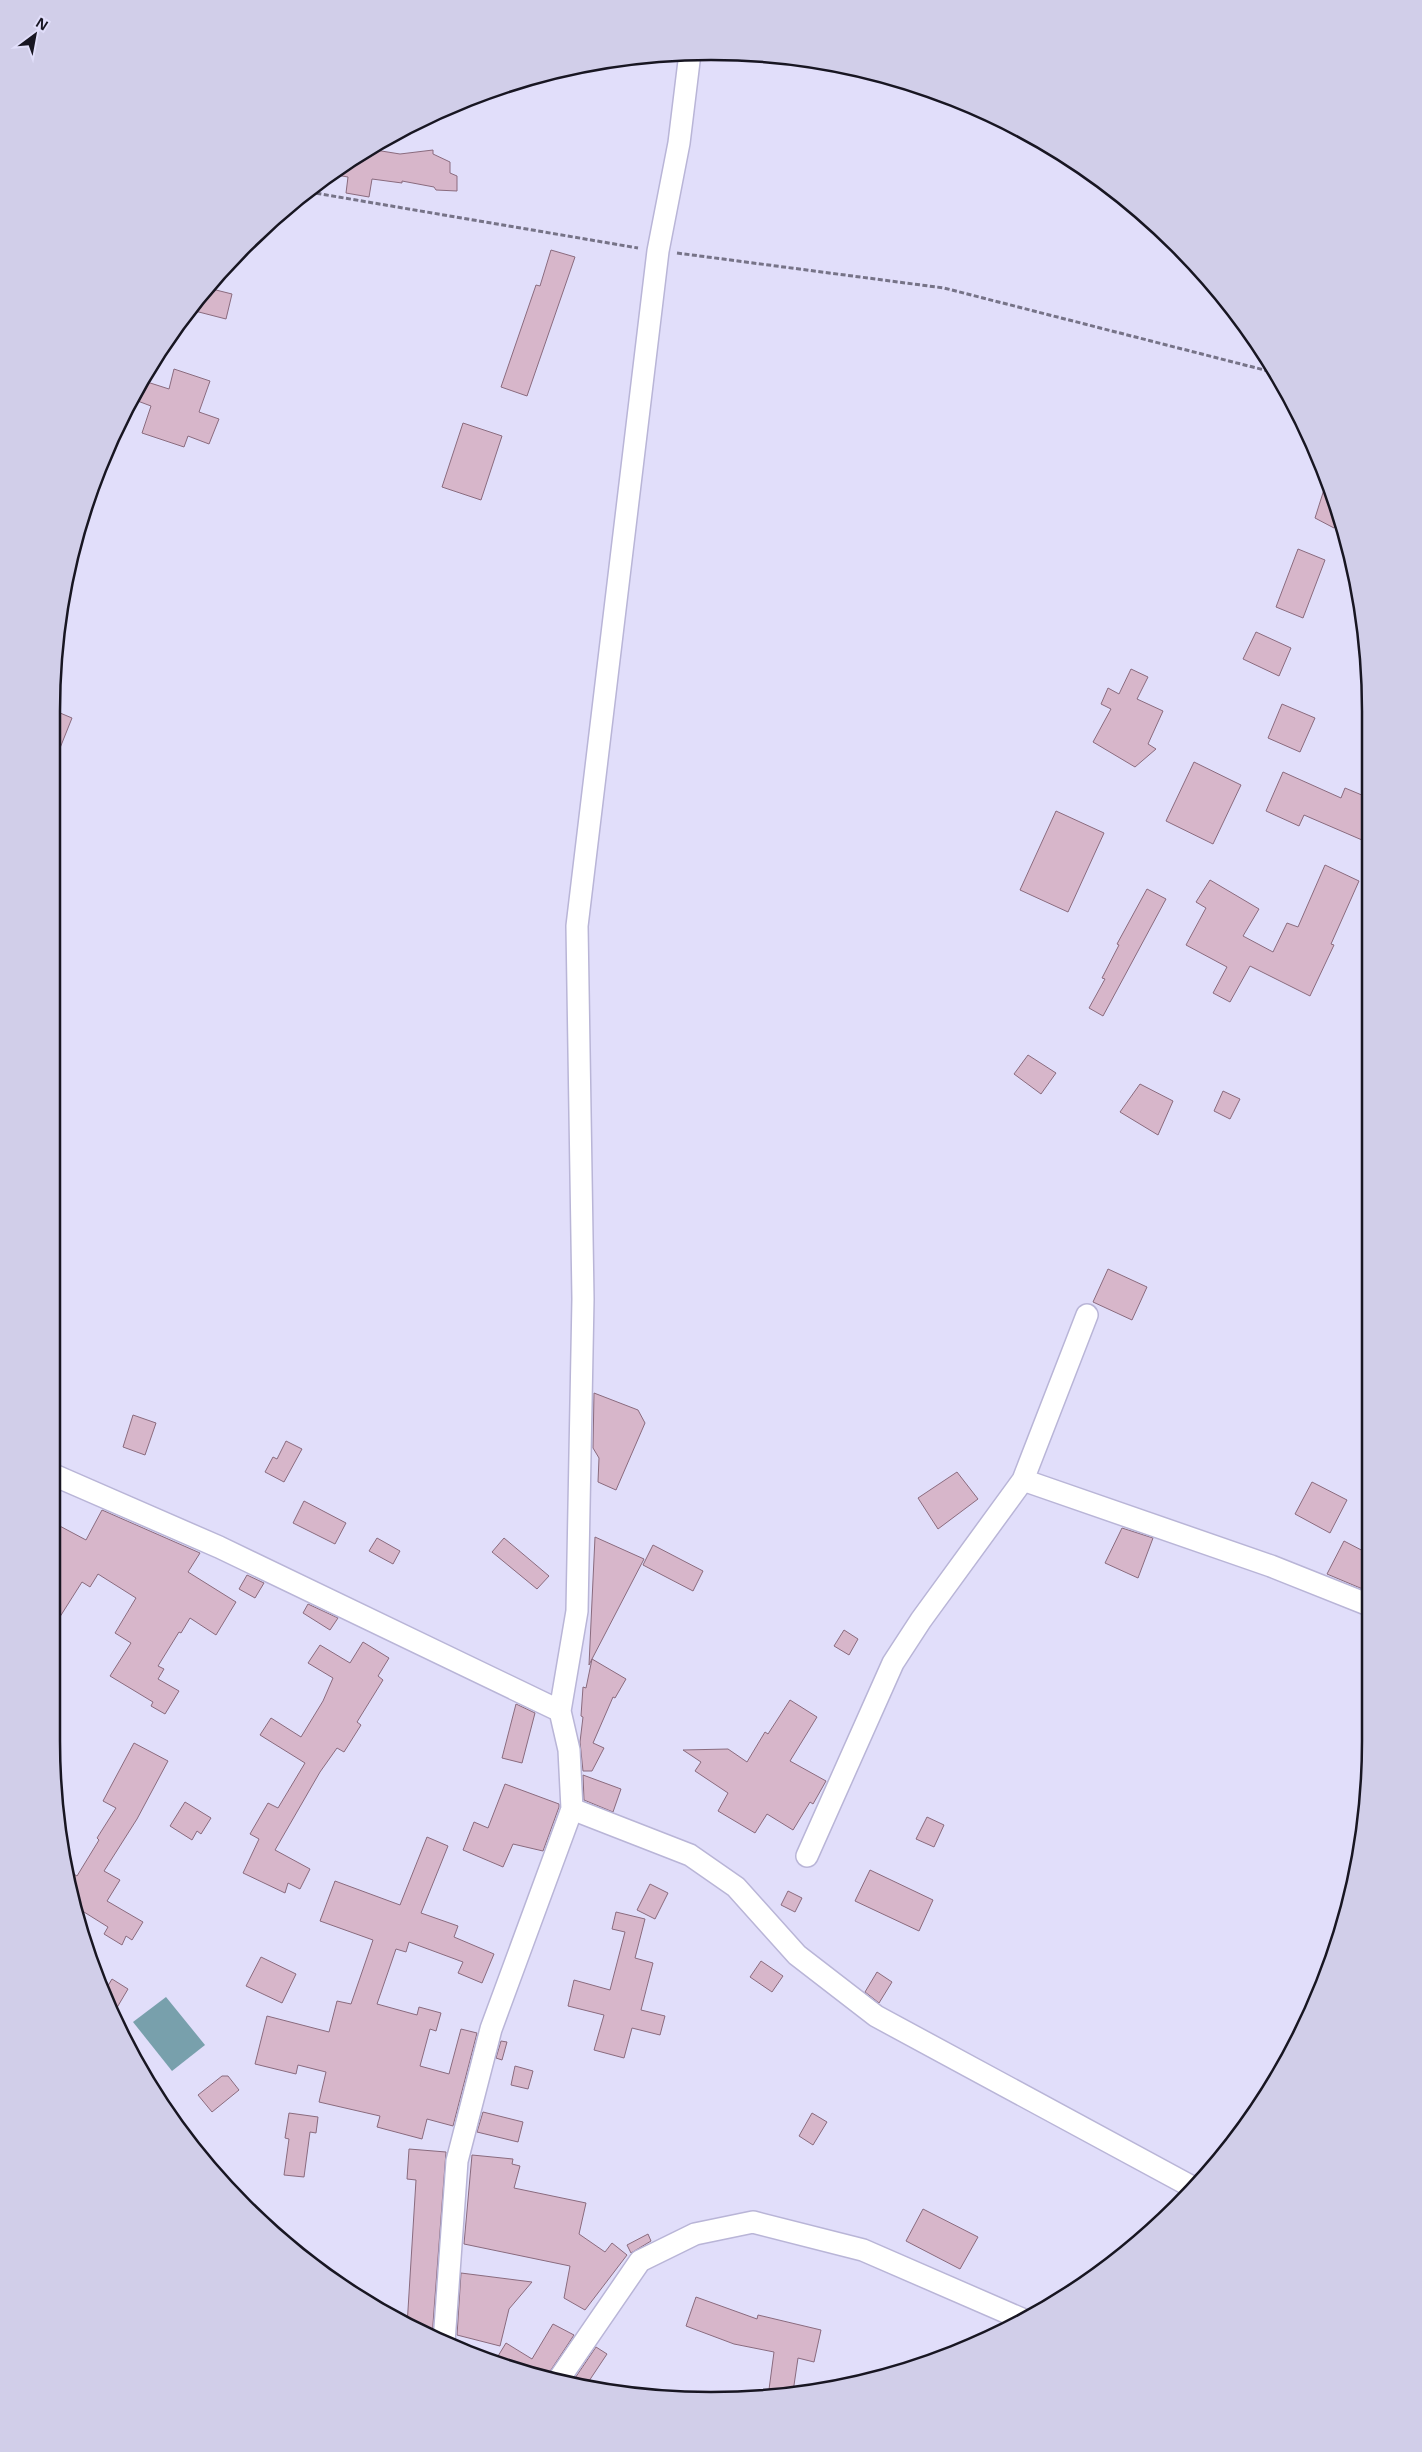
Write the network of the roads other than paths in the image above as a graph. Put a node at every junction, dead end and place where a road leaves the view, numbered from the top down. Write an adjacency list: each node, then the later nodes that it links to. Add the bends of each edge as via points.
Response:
1 (689, 61): 6 (street, via 679,143 658,251 577,926 582,1299 577,1611)
2 (1087, 1315): 4 (street)
3 (60, 1478): 6 (street, via 219,1548)
4 (1023, 1480): 5 (street, via 1271,1566); 8 (street, via 892,1663)
5 (1362, 1602)
6 (560, 1712): 7 (street, via 569,1750)
7 (572, 1809): 9 (street, via 690,1856 736,1887 797,1955 876,2016); 11 (street, via 491,2028 457,2161)
8 (808, 1856)
9 (1187, 2184)
10 (1015, 2316): 12 (street, via 863,2250 753,2222 695,2234 640,2261)
11 (445, 2334)
12 (562, 2374)

